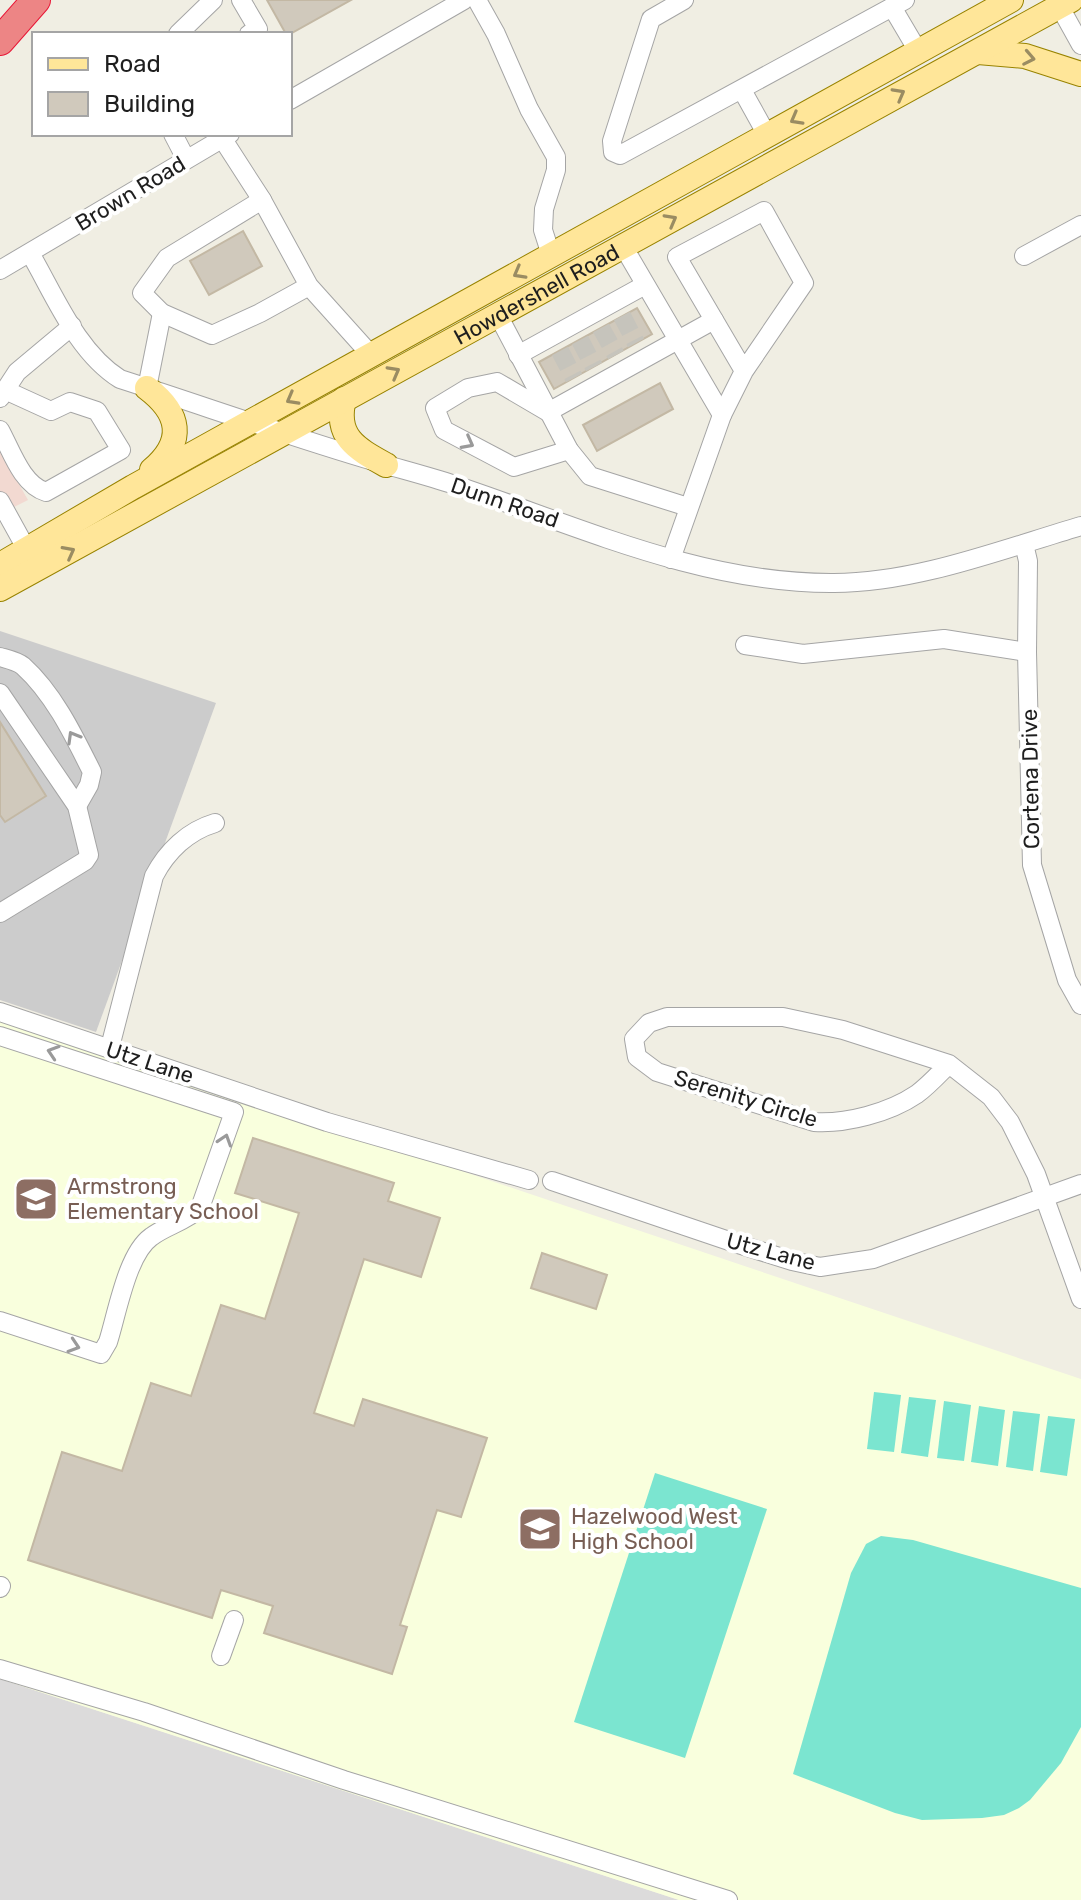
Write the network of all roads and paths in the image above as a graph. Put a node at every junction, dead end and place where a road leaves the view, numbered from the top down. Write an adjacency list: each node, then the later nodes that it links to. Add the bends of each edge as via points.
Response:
1 (36, 0): 14 (highway)
2 (213, 0): 12 (street)
3 (241, 0): 13 (street, via 258,29)
4 (464, 0): 20 (street)
5 (477, 0): 29 (street, via 556,157 544,209 543,230)
6 (684, 0): 19 (street, via 651,19 613,152 633,150)
7 (988, 0): 11 (main road)
8 (1011, 0): 11 (main road, Howdershell Road)
9 (1062, 3): 15 (street); 17 (main road, Howdershell Road)
10 (898, 4): 16 (street); 19 (street)
11 (971, 22): 16 (main road, Howdershell Road)
12 (180, 32)
13 (253, 32)
14 (0, 41)
15 (1081, 45)
16 (918, 51): 21 (main road, Howdershell Road, one-way to 21)
17 (976, 52): 18 (main road, one-way to 18, via 1025,56); 27 (main road, Howdershell Road, one-way to 17)
18 (1081, 74)
19 (742, 90): 21 (street)
20 (292, 99)
21 (767, 135): 29 (main road, Howdershell Road)
22 (174, 136): 24 (street)
23 (226, 136): 24 (street, Brown Road); 25 (street)
24 (186, 159): 28 (street, Brown Road)
25 (262, 200): 33 (street); 34 (street, via 167,258 142,293)
26 (1081, 225): 30 (street)
27 (623, 246): 32 (street); 35 (main road, Howdershell Road)
28 (30, 253): 31 (street); 37 (street, Dunn Road)
29 (551, 255): 39 (main road, Howdershell Road, one-way to 39)
30 (1024, 256)
31 (0, 270)
32 (645, 285): 38 (street); 40 (street, via 618,309 576,333)
33 (309, 286): 34 (street, via 212,335); 39 (street)
34 (162, 313): 42 (street)
35 (498, 315): 40 (street); 44 (main road, Howdershell Road, one-way to 35)
36 (714, 320): 38 (street); 41 (street); 41 (street, via 677,257 764,211 804,283)
37 (72, 326): 42 (street, Dunn Road, via 105,369); 43 (street, via 17,372)
38 (678, 342): 45 (street, via 620,363 578,386); 46 (street)
39 (371, 355): 47 (main road, Howdershell Road, one-way to 47)
40 (518, 355): 45 (street)
41 (744, 371): 46 (street)
42 (147, 388): 47 (street, Dunn Road); 52 (main road, via 165,401 175,437 170,452)
43 (2, 394): 48 (street, via 51,411 70,402 97,411 121,450 46,492 28,480)
44 (344, 399): 49 (main road, Howdershell Road); 51 (main road, via 342,425 351,442)
45 (548, 412): 50 (street); 50 (street, one-way to 50, via 497,382 468,388 435,408 444,430 514,467)
46 (722, 415): 54 (street)
47 (251, 422): 49 (street, Dunn Road); 52 (main road, Howdershell Road)
48 (0, 429)
49 (285, 432): 51 (street, Dunn Road); 60 (main road, Howdershell Road, one-way to 49)
50 (569, 450): 54 (street, via 590,476)
51 (386, 465): 58 (street, Dunn Road)
52 (133, 487): 57 (main road, Howdershell Road)
53 (0, 501): 57 (street)
54 (688, 507): 58 (street)
55 (1081, 526): 56 (street, Dunn Road)
56 (1024, 544): 58 (street, Dunn Road, via 908,574 837,583 743,576); 62 (street, Cortena Drive)
57 (27, 550): 59 (main road, Howdershell Road)
58 (671, 559)
59 (0, 565)
60 (0, 589)
61 (745, 645): 62 (street, via 803,654 944,639)
62 (1027, 652): 68 (street, Cortena Drive, via 1032,865 1067,980)
63 (0, 657): 65 (street, one-way to 63, via 92,772 54,704 21,664)
64 (0, 693): 65 (street)
65 (77, 806): 67 (street, via 89,855 85,861)
66 (215, 823): 71 (street, via 195,829 162,860 154,876)
67 (0, 913)
68 (1081, 1005)
69 (0, 1012): 71 (street, Utz Lane)
70 (0, 1036): 78 (street, one-way to 70, via 101,1354 135,1256 149,1238 200,1208 234,1112)
71 (110, 1047): 73 (street, Utz Lane, via 327,1122)
72 (949, 1064): 72 (street, Serenity Circle, via 783,1017 667,1017 649,1023 634,1039 637,1057 657,1072 814,1122 853,1120 898,1105); 76 (street, Serenity Circle, via 991,1097 1010,1122)
73 (529, 1180)
74 (552, 1181): 76 (street, Utz Lane, via 820,1267 873,1259)
75 (1081, 1184): 76 (street, Utz Lane)
76 (1044, 1198): 77 (street, Serenity Circle)
77 (1081, 1299)
78 (0, 1321)
79 (234, 1620): 80 (street)
80 (221, 1656)
81 (0, 1669): 82 (street)
82 (728, 1900)

